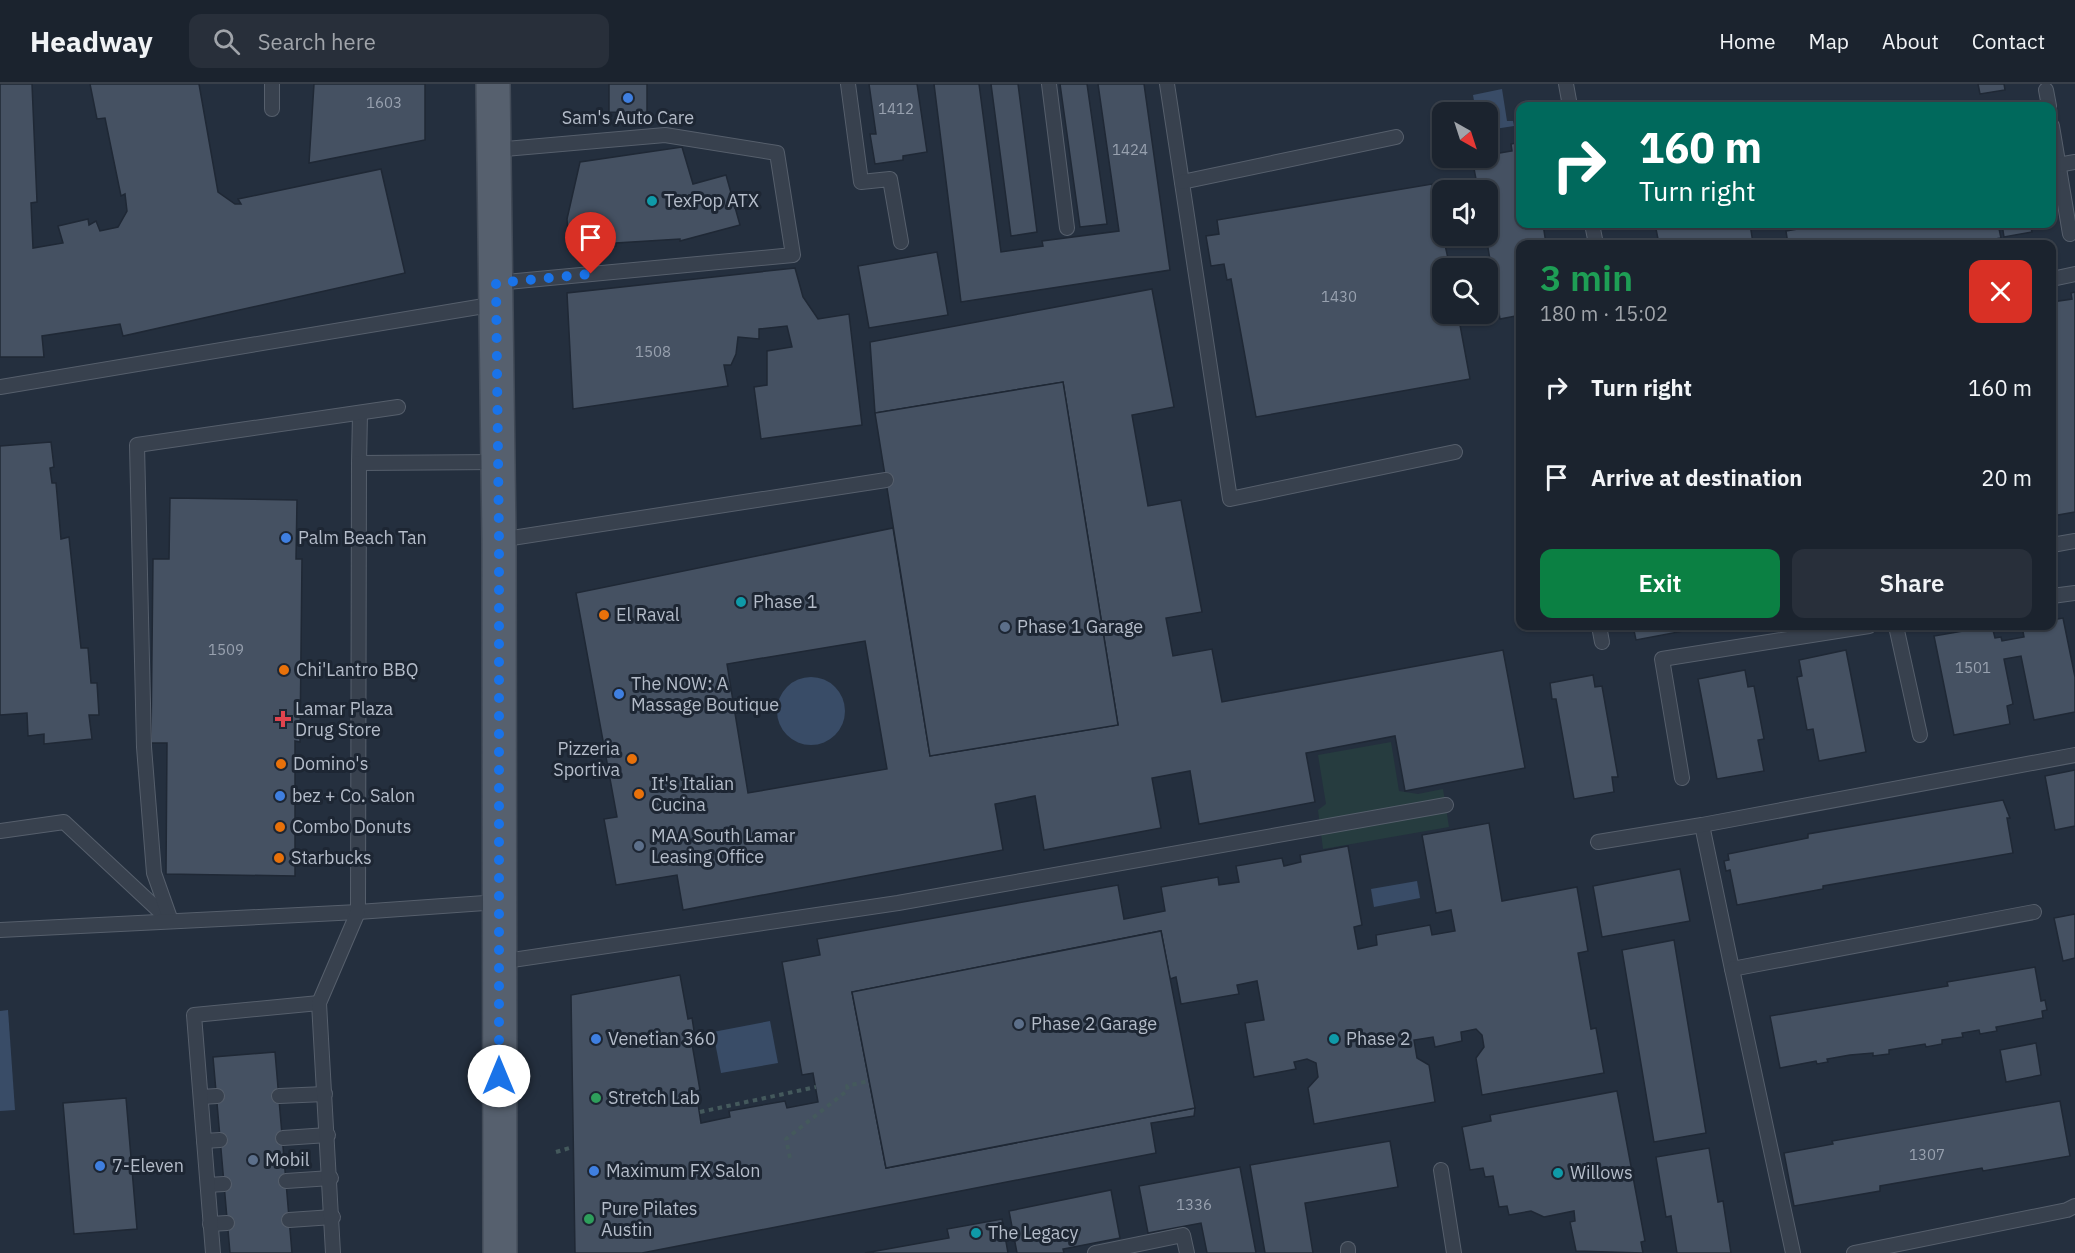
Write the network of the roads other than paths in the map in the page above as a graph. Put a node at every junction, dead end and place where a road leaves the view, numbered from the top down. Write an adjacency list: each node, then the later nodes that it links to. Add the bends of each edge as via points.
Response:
1 (272, 84): 10 (lane)
2 (493, 84): 12 (main road)
3 (848, 84): 19 (lane, via 861,182 890,179)
4 (1049, 84): 17 (lane)
5 (1167, 84): 16 (lane)
6 (1566, 84): 8 (lane)
7 (2046, 90): 9 (lane)
8 (1569, 102)
9 (2048, 102)
10 (272, 109)
11 (1396, 137): 16 (lane)
12 (494, 150): 22 (main road); 22 (lane, via 665,135 777,153 793,255)
13 (2056, 152): 15 (lane)
14 (2075, 162): 15 (lane)
15 (2058, 165): 18 (lane)
16 (1182, 182): 26 (lane, via 1230,499)
17 (1067, 228)
18 (2070, 234)
19 (901, 243)
20 (2075, 274): 21 (lane)
21 (2056, 278)
22 (496, 293): 23 (lane); 27 (main road)
23 (0, 387)
24 (398, 407): 25 (lane)
25 (360, 414): 28 (lane); 49 (lane, via 137,445 144,747 154,873)
26 (1455, 452)
27 (498, 462): 28 (lane); 30 (main road)
28 (360, 463): 47 (lane)
29 (886, 480): 30 (lane)
30 (499, 540): 46 (main road)
31 (2075, 541): 32 (lane)
32 (2056, 544)
33 (2075, 593): 34 (lane)
34 (2056, 596)
35 (1600, 630): 38 (lane)
36 (1844, 630): 41 (lane, via 1662,659)
37 (1897, 630): 39 (lane)
38 (1602, 642)
39 (1920, 735)
40 (2075, 755): 43 (lane)
41 (1682, 778)
42 (1446, 805): 51 (lane, via 898,903)
43 (1702, 825): 45 (lane); 52 (lane)
44 (0, 831): 49 (lane, via 63,822)
45 (1598, 842)
46 (499, 902): 47 (lane); 51 (main road)
47 (358, 912): 49 (lane); 53 (lane)
48 (2034, 912): 52 (lane)
49 (171, 921): 50 (lane)
50 (0, 930)
51 (499, 962): 74 (main road)
52 (1732, 969): 78 (lane)
53 (319, 1003): 54 (lane); 57 (lane, via 194,1015)
54 (325, 1094): 56 (lane); 58 (lane)
55 (217, 1096): 57 (lane)
56 (279, 1096)
57 (201, 1097): 61 (lane)
58 (328, 1135): 59 (lane); 63 (lane)
59 (283, 1138)
60 (220, 1140): 61 (lane)
61 (204, 1141): 66 (lane)
62 (1441, 1170): 77 (lane)
63 (331, 1178): 64 (lane); 68 (lane)
64 (286, 1181)
65 (224, 1184): 66 (lane)
66 (208, 1185): 71 (lane)
67 (2075, 1206): 79 (lane)
68 (333, 1217): 69 (lane); 73 (lane)
69 (289, 1220)
70 (227, 1223): 71 (lane)
71 (210, 1224): 72 (lane)
72 (213, 1253)
73 (333, 1253)
74 (500, 1253)
75 (1095, 1253): 76 (lane, via 1183,1235)
76 (1187, 1253)
77 (1454, 1253)
78 (1793, 1253)
79 (1854, 1253)

